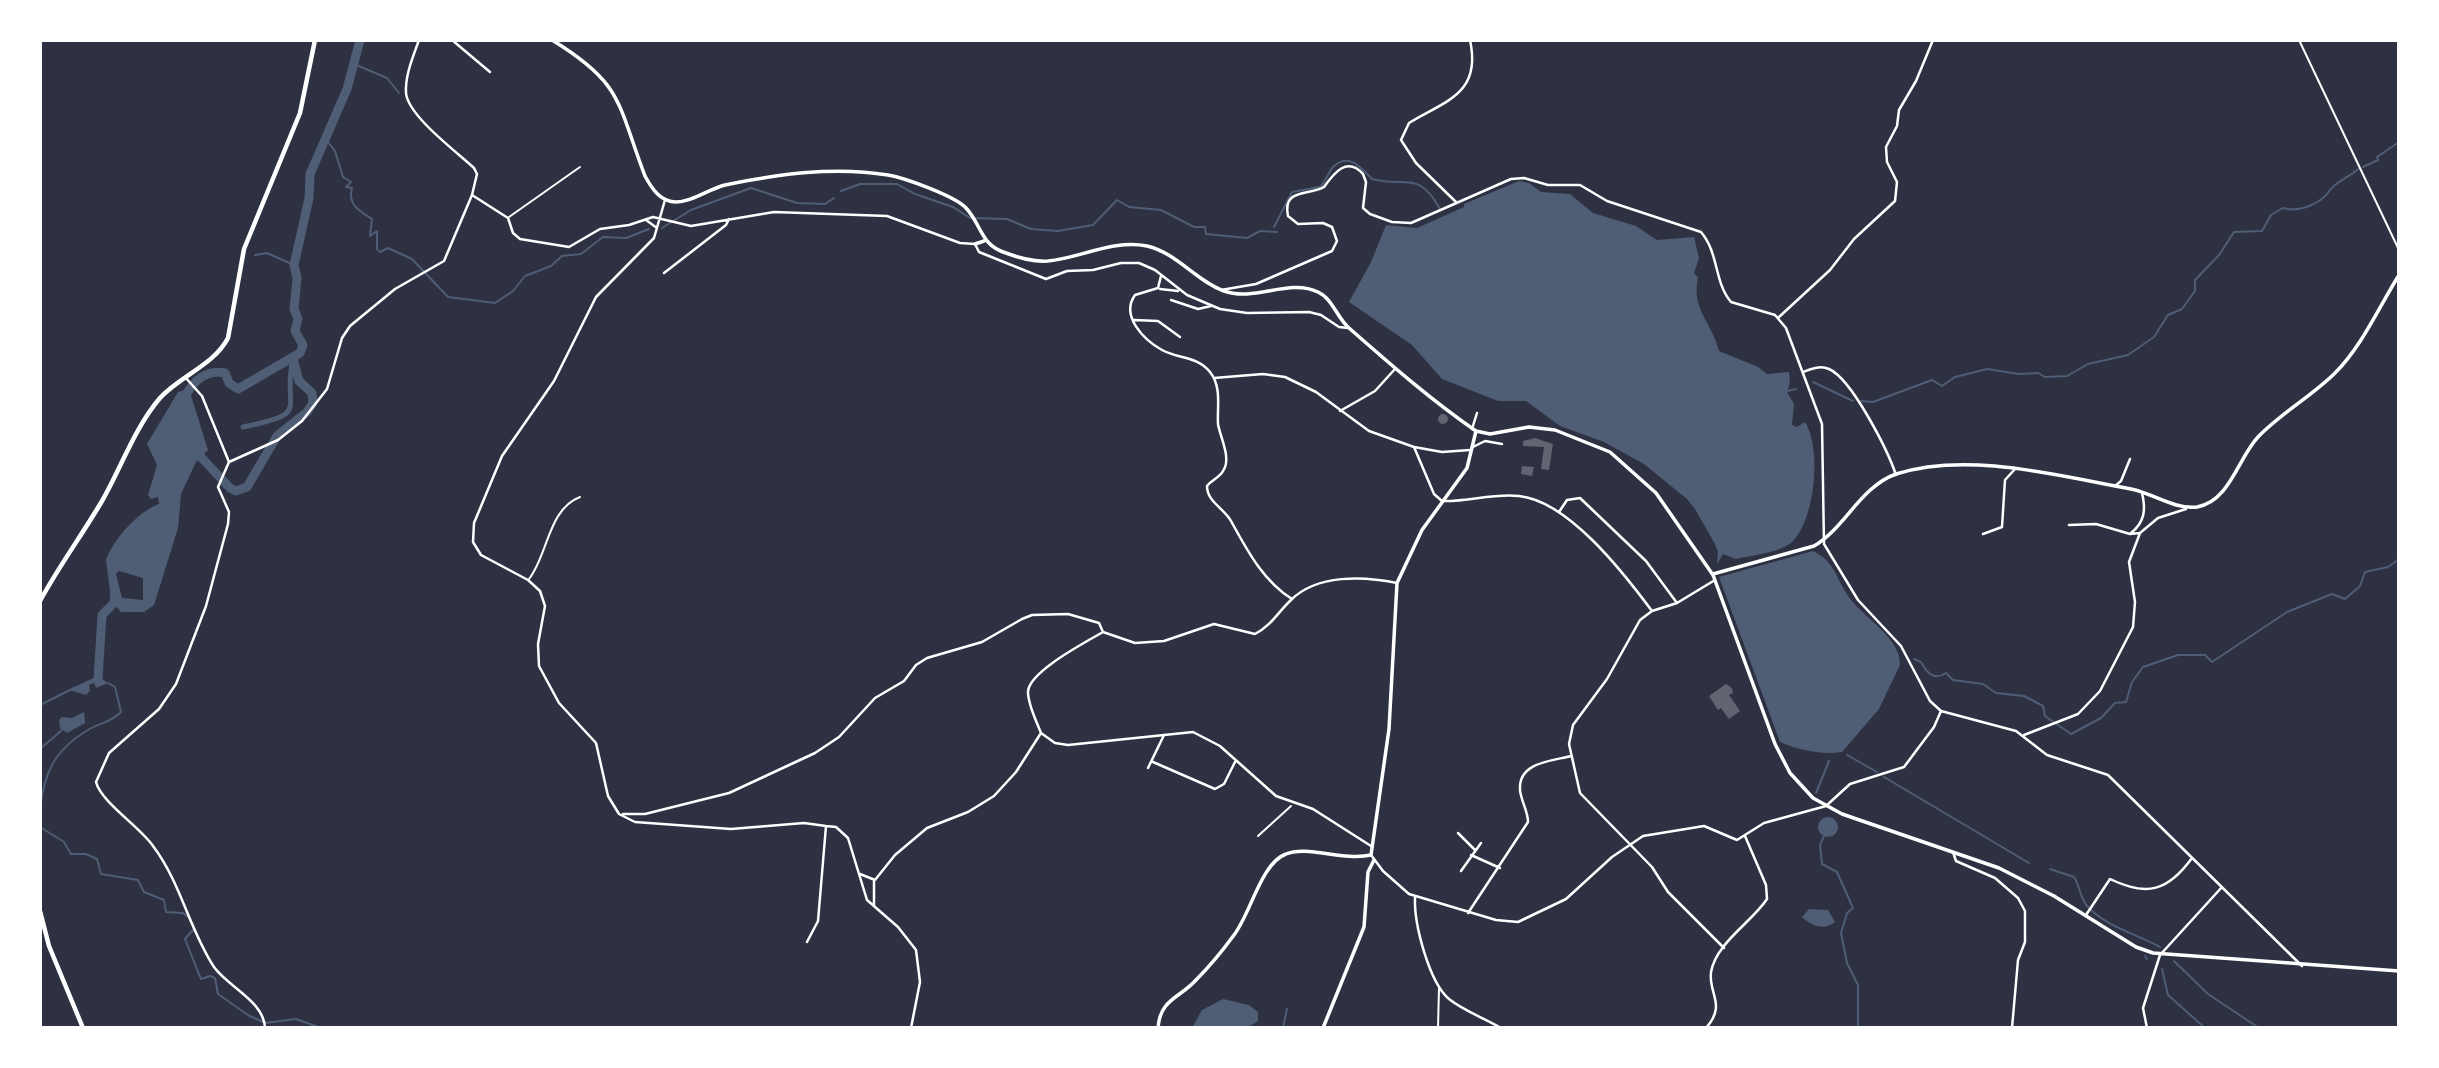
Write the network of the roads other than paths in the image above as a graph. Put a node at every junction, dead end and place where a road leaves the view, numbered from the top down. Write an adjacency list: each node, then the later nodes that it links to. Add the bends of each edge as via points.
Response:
1 (315, 40): 34 (main road, via 300,113 244,249 228,338 220,351)
2 (419, 40): 9 (street, via 406,81 407,101 476,171)
3 (452, 40): 7 (street)
4 (552, 40): 10 (street, via 591,66 617,96 645,176)
5 (1470, 40): 11 (street, via 1472,61 1459,94 1409,123 1401,140 1416,163)
6 (1933, 40): 27 (street, via 1886,147 1897,182 1895,201)
7 (490, 72)
8 (580, 167): 13 (lane)
9 (472, 195): 13 (street); 45 (street, via 447,257 395,289 350,326 322,399 302,421 278,440)
10 (665, 200): 12 (street); 17 (street, via 681,201 722,186 822,171 901,178 954,200 971,214)
11 (1457, 203): 23 (street, via 1411,223 1392,222 1363,208 1363,174 1352,167 1337,169 1324,187 1300,192 1286,206 1288,216 1298,224 1332,227 1337,241 1332,251 1256,284); 27 (street, via 1517,177 1548,185 1580,185 1607,201 1701,232 1714,251 1731,302)
12 (660, 216): 14 (street, via 691,226); 15 (street); 16 (street)
13 (508, 218): 15 (street, via 520,239 569,247 600,229)
14 (729, 219): 18 (street, via 774,212 887,216 960,243); 19 (street)
15 (646, 220): 16 (street)
16 (657, 228): 60 (street, via 651,243 596,297 554,382 502,456 474,523 472,542 481,555)
17 (984, 241): 18 (street); 23 (street, via 1002,252 1041,261 1112,247 1148,247)
18 (975, 244): 21 (street, via 979,252 1046,279 1067,271 1099,270 1127,262 1150,267)
19 (664, 273)
20 (2399, 275): 52 (street, via 2336,372 2257,438 2220,494 2205,505)
21 (1161, 276): 22 (street); 24 (street)
22 (1158, 288): 24 (street); 28 (street, via 1135,295 1129,305)
23 (1220, 290): 29 (street, via 1244,295 1316,291)
24 (1181, 291): 26 (street)
25 (1171, 300): 26 (street, via 1198,309)
26 (1211, 306): 29 (street, via 1247,313 1309,312)
27 (1778, 318): 32 (street)
28 (1132, 320): 30 (street, via 1158,321); 33 (street, via 1154,345 1197,360)
29 (1348, 328): 31 (street)
30 (1180, 337)
31 (1395, 369): 35 (street, via 1375,391); 37 (street)
32 (1802, 372): 47 (street, via 1824,368 1835,373 1879,433); 58 (street, via 1823,432)
33 (1214, 378): 35 (street, via 1278,376 1308,388); 63 (street, via 1226,465 1208,492 1269,580)
34 (187, 379): 45 (street, via 202,396); 64 (main road, via 150,412)
35 (1340, 411): 42 (street, via 1369,431)
36 (1477, 413): 37 (street)
37 (1475, 431): 38 (street); 39 (street); 43 (street)
38 (1486, 434): 40 (street); 59 (street, via 1543,427 1609,452 1665,505)
39 (1482, 441): 40 (street); 43 (street)
40 (1490, 441): 41 (street)
41 (1502, 444)
42 (1414, 447): 43 (street, via 1442,452); 51 (street, via 1434,494)
43 (1472, 449): 51 (street, via 1465,470)
44 (2130, 459): 48 (street, via 2121,481)
45 (229, 462): 106 (street, via 219,482 228,524 183,670 159,709 109,753 96,782 165,861 214,967 264,1020)
46 (2015, 469): 47 (street, via 1931,465); 48 (street); 56 (street, via 2005,480 2002,527)
47 (1896, 475): 58 (street, via 1854,506)
48 (2113, 486): 49 (street)
49 (2142, 493): 52 (street); 57 (street, via 2143,520)
50 (580, 497): 60 (lane, via 559,513 543,556)
51 (1442, 501): 53 (street, via 1517,496 1538,499); 62 (street, via 1422,530)
52 (2192, 507): 55 (street, via 2158,518)
53 (1559, 512): 65 (street, via 1567,500 1580,498 1646,561); 66 (street, via 1623,575)
54 (2069, 525): 57 (street, via 2096,524)
55 (2140, 533): 57 (street); 71 (street, via 2129,556 2135,615 2129,636 2096,698 2059,723)
56 (1983, 534)
57 (2130, 534)
58 (1823, 541): 59 (street); 68 (street, via 1853,594 1901,646 1930,701)
59 (1713, 575): 61 (street)
60 (528, 580): 77 (street, via 540,591 545,606 539,666 559,703 596,743 608,796)
61 (1715, 580): 65 (street); 76 (street, via 1784,762 1804,790)
62 (1397, 583): 63 (street, via 1342,579); 83 (street, via 1389,729)
63 (1292, 599): 67 (street, via 1273,622 1255,634 1214,624 1164,641 1135,643)
64 (40, 601)
65 (1677, 603): 66 (street)
66 (1652, 611): 72 (street, via 1636,626 1607,679 1573,725)
67 (1103, 632): 69 (street, via 1030,683 1028,695); 77 (street, via 1099,623 1081,615 1022,619 982,642 919,663 904,681 875,698 839,737 780,770 729,793 645,814)
68 (1941, 711): 71 (street); 76 (street, via 1904,767 1850,784)
69 (1041, 733): 70 (street, via 1055,743 1069,745); 93 (street, via 994,796 927,828)
70 (1164, 735): 73 (street); 74 (street, via 1193,732 1220,746)
71 (2023, 735): 88 (street, via 2055,759 2108,775)
72 (1571, 756): 82 (street, via 1580,793); 90 (street, via 1538,763 1525,774 1520,791 1528,822)
73 (1153, 762): 74 (street, via 1214,789 1224,784); 75 (street)
74 (1235, 762): 83 (street, via 1276,796 1313,808)
75 (1148, 768)
76 (1826, 806): 80 (street, via 1764,823); 85 (street)
77 (619, 814): 78 (street, via 635,822 730,828)
78 (826, 826): 92 (street, via 836,827 848,838); 100 (street, via 818,921)
79 (1458, 833): 84 (street)
80 (1745, 836): 82 (street, via 1734,841 1713,828 1694,826 1649,835); 101 (street, via 1767,899)
81 (1482, 843): 84 (street)
82 (1631, 844): 99 (street, via 1566,899 1532,918 1505,921); 101 (street, via 1668,892)
83 (1371, 846): 86 (street)
84 (1475, 850): 87 (street)
85 (1953, 852): 98 (street); 114 (street, via 1956,861 1995,878 2018,898 2025,911)
86 (1371, 855): 89 (street); 109 (street, via 1348,858 1305,851 1279,857 1265,874 1235,933 1196,982 1164,1004)
87 (1471, 855): 90 (street); 91 (street)
88 (2192, 858): 94 (street); 98 (street, via 2163,886 2138,889 2110,878)
89 (1374, 860): 95 (street); 110 (street, via 1367,872 1364,927)
90 (1500, 868): 99 (street)
91 (1461, 871)
92 (860, 874): 93 (street); 96 (street, via 864,893)
93 (874, 880): 96 (street)
94 (2222, 887): 102 (street); 103 (street)
95 (1415, 897): 99 (street); 105 (street, via 1420,936)
96 (874, 905): 108 (street, via 910,940 919,961 919,994)
97 (40, 911): 107 (main road, via 49,946)
98 (2089, 911): 102 (street, via 2136,947)
99 (1468, 913)
100 (807, 942)
101 (1724, 948): 113 (street, via 1711,973 1718,1001)
102 (2160, 955): 103 (street); 115 (street, via 2143,1008)
103 (2302, 966): 104 (street)
104 (2399, 971)
105 (1439, 988): 111 (lane); 112 (street, via 1463,1008)
106 (265, 1027)
107 (83, 1028)
108 (911, 1028)
109 (1157, 1028)
110 (1323, 1028)
111 (1438, 1028)
112 (1501, 1028)
113 (1706, 1028)
114 (2012, 1028)
115 (2147, 1028)

